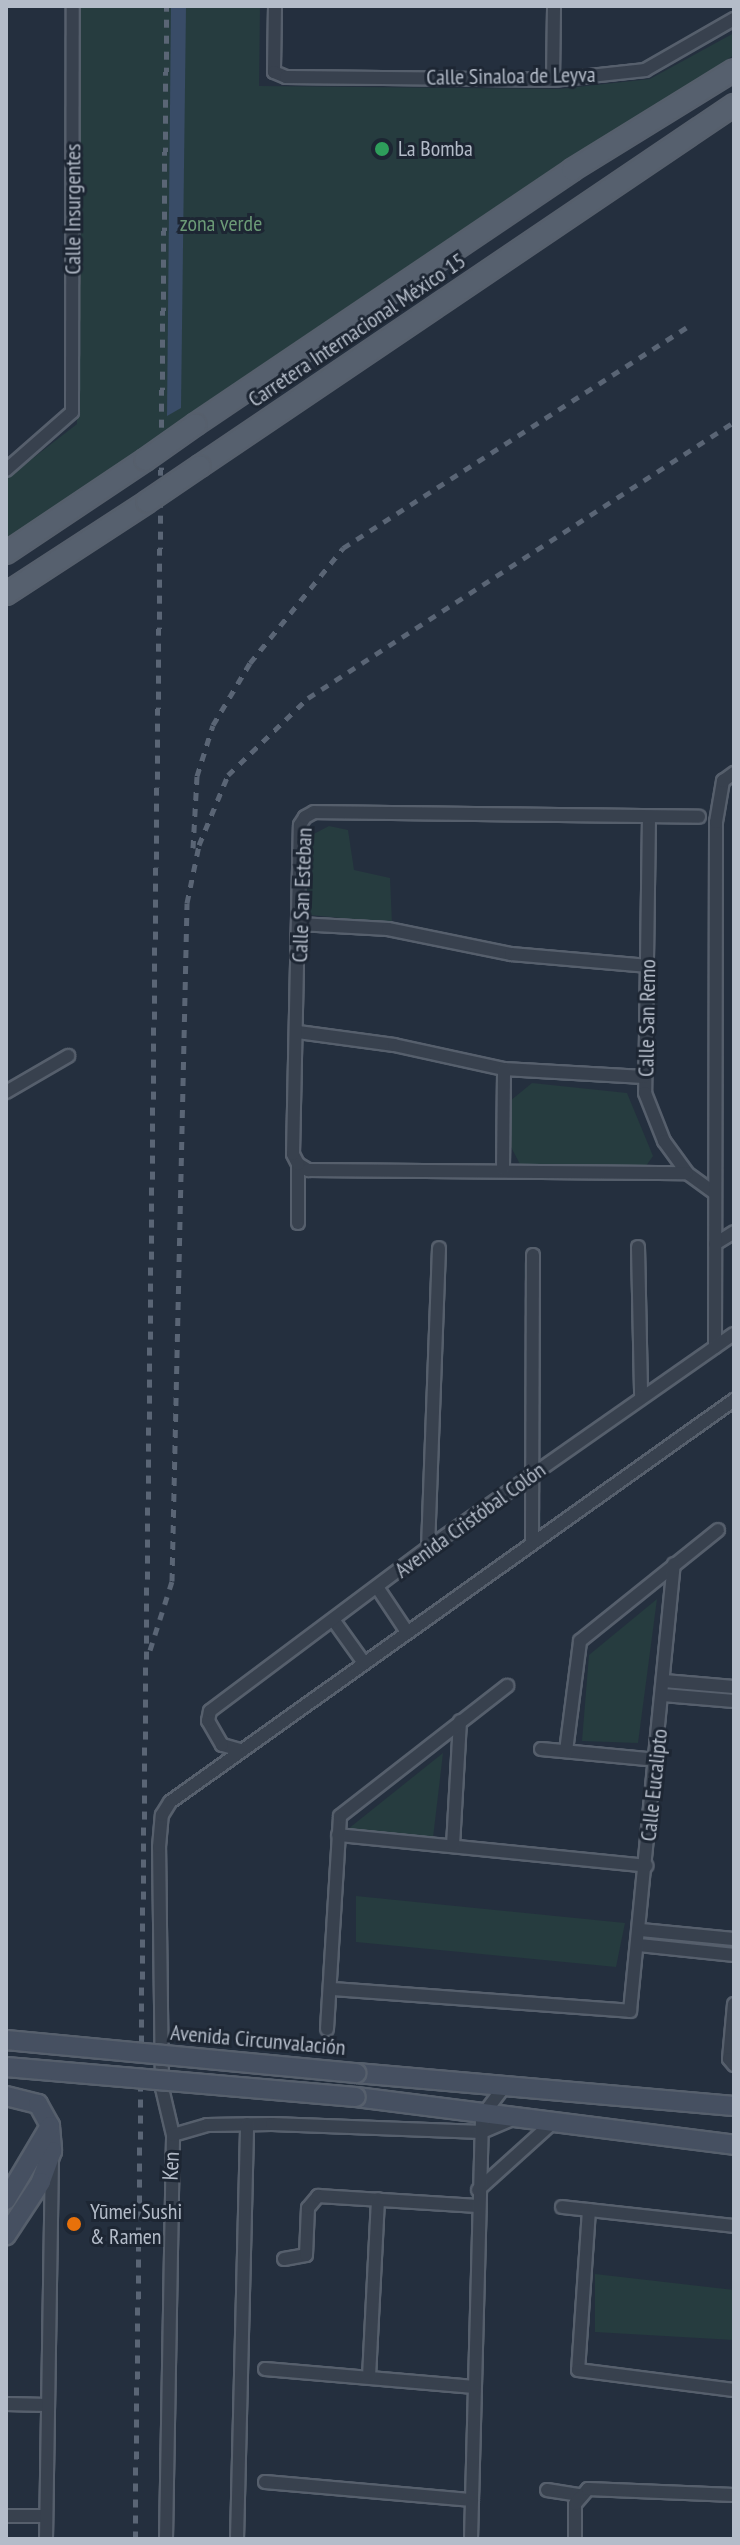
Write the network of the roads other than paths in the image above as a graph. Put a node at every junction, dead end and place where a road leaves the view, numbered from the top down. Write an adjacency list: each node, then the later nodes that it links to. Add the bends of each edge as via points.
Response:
1 (73, 6): 8 (street, Calle Insurgentes, via 72,412)
2 (275, 6): 6 (street, Calle Sinaloa de Leyva, via 274,72 286,77)
3 (554, 6): 6 (street)
4 (734, 19): 6 (street, Calle Sinaloa de Leyva, via 645,70)
5 (734, 70): 9 (main road, Carretera Internacional México 15, bridge, via 572,170)
6 (553, 80)
7 (734, 105): 10 (main road, Carretera Internacional México 15, bridge)
8 (6, 470)
9 (6, 553)
10 (6, 594)
11 (729, 777): 24 (street, via 716,822)
12 (649, 817): 13 (street, Calle San Esteban); 14 (street, Calle San Esteban, via 314,812 300,825); 15 (street, Calle San Remo)
13 (699, 817)
14 (299, 924): 15 (street, via 388,929 511,954); 16 (street, Calle San Esteban)
15 (648, 966): 19 (street, Calle San Remo)
16 (298, 1032): 18 (street, via 394,1045); 21 (street, Calle San Esteban, via 293,1154)
17 (68, 1056): 20 (street)
18 (504, 1069): 19 (street); 22 (street)
19 (644, 1077): 23 (street, Calle San Remo, via 653,1121)
20 (6, 1092)
21 (298, 1164): 22 (street, via 308,1170); 25 (street, Calle San Esteban)
22 (503, 1169): 23 (street)
23 (687, 1173): 24 (street, Calle San Remo)
24 (715, 1193): 27 (street)
25 (298, 1223)
26 (734, 1232): 27 (street)
27 (715, 1244): 32 (street)
28 (638, 1247): 33 (street)
29 (439, 1248): 38 (street)
30 (533, 1255): 35 (street)
31 (734, 1334): 32 (street, Avenida Cristóbal Colón)
32 (715, 1347): 33 (street, Avenida Cristóbal Colón)
33 (641, 1396): 35 (street, Avenida Cristóbal Colón)
34 (734, 1400): 37 (street)
35 (531, 1474): 37 (street); 38 (street, Avenida Cristóbal Colón)
36 (718, 1530): 39 (street)
37 (532, 1540): 42 (street)
38 (428, 1548): 40 (street, Avenida Cristóbal Colón)
39 (674, 1564): 46 (street, Calle Eucalipto); 51 (street, via 580,1641)
40 (377, 1587): 41 (street, Avenida Cristóbal Colón); 42 (street)
41 (334, 1621): 43 (street); 50 (street, Avenida Cristóbal Colón, via 210,1711 208,1721 222,1745)
42 (407, 1632): 43 (street)
43 (364, 1663): 50 (street)
44 (507, 1686): 48 (street)
45 (734, 1687): 46 (street)
46 (663, 1688): 47 (street); 52 (street, Calle Eucalipto)
47 (734, 1701)
48 (460, 1721): 53 (street, via 347,1807); 54 (street)
49 (541, 1749): 51 (street)
50 (240, 1750): 73 (street, via 170,1802 162,1815 162,2088)
51 (566, 1751): 52 (street)
52 (657, 1760): 55 (street, Calle Eucalipto)
53 (338, 1835): 54 (street); 60 (street)
54 (453, 1846): 55 (street)
55 (646, 1866): 56 (street, Calle Eucalipto)
56 (641, 1930): 57 (street); 58 (street, Calle Eucalipto)
57 (734, 1939)
58 (639, 1945): 59 (street); 60 (street, Calle Eucalipto, via 632,2005 622,2013)
59 (734, 1955)
60 (332, 1989): 62 (street)
61 (734, 2004): 64 (street, via 729,2059)
62 (327, 2029)
63 (6, 2040): 66 (street, Avenida Circunvalación, bridge)
64 (734, 2065)
65 (6, 2067): 70 (street, bridge, via 356,2097)
66 (506, 2084): 68 (street, Avenida Circunvalación); 70 (street)
67 (6, 2096): 72 (street, via 38,2104)
68 (734, 2106)
69 (247, 2124): 70 (street, Ken); 73 (street, Ken, via 207,2125); 100 (street)
70 (482, 2124): 71 (street, via 510,2120); 76 (street)
71 (550, 2125): 74 (street); 76 (street)
72 (50, 2126): 75 (street); 78 (street)
73 (173, 2135): 99 (street, Ken)
74 (734, 2145)
75 (52, 2151): 83 (street, via 41,2182); 90 (street)
76 (478, 2190): 79 (street)
77 (378, 2199): 79 (street); 84 (street, via 312,2199 306,2255); 86 (street)
78 (6, 2200)
79 (478, 2206): 87 (street)
80 (562, 2207): 81 (street)
81 (589, 2210): 82 (street); 88 (street, via 578,2370)
82 (734, 2226)
83 (6, 2235)
84 (284, 2259)
85 (265, 2369): 86 (street)
86 (369, 2377): 87 (street)
87 (474, 2387): 95 (street)
88 (734, 2390)
89 (6, 2404): 90 (street)
90 (48, 2405): 97 (street)
91 (265, 2482): 95 (street)
92 (547, 2490): 93 (street)
93 (580, 2495): 94 (street, via 588,2489); 102 (street)
94 (734, 2495)
95 (472, 2500): 101 (street)
96 (6, 2516): 97 (street)
97 (45, 2516): 98 (street)
98 (46, 2539)
99 (166, 2539)
100 (237, 2539)
101 (471, 2539)
102 (575, 2539)

